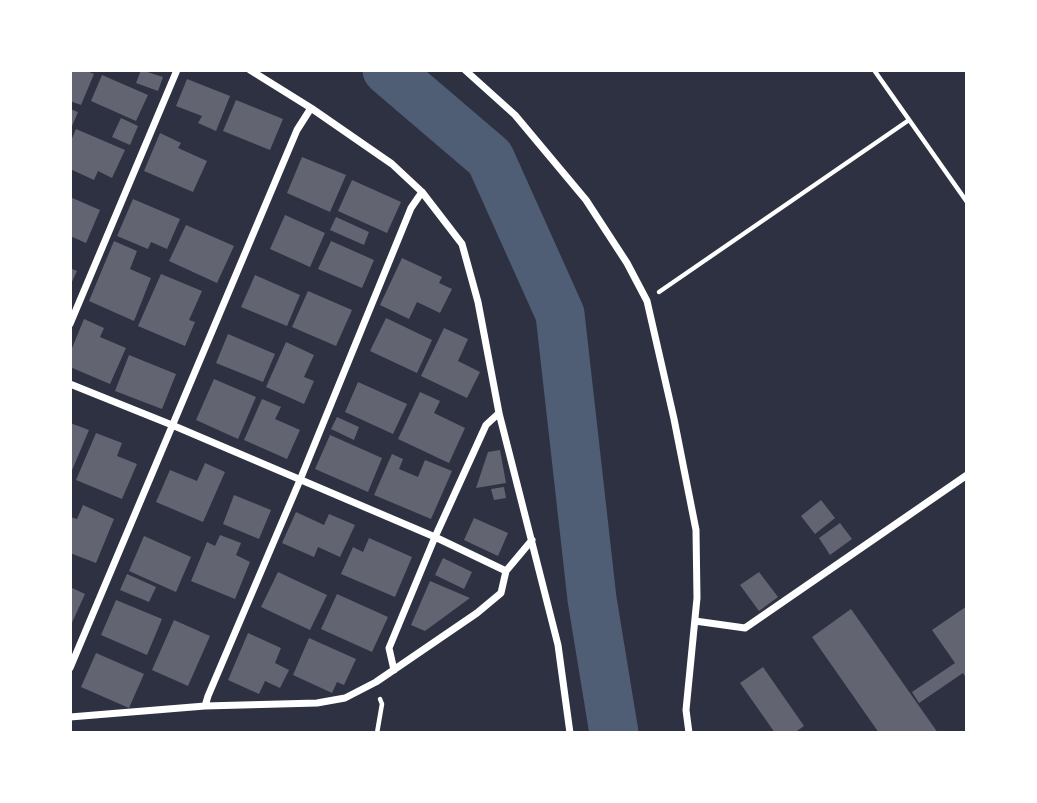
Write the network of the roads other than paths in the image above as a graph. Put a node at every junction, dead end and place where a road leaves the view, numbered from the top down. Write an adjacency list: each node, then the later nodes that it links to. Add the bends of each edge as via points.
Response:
1 (177, 70): 6 (street)
2 (250, 70): 4 (street)
3 (465, 70): 15 (street, via 515,115 586,200 647,301 696,530)
4 (311, 108): 5 (street, via 392,163); 9 (street, via 297,130)
5 (422, 192): 8 (street, via 462,244); 11 (street, via 411,208)
6 (70, 324)
7 (70, 384): 9 (street)
8 (499, 413): 12 (street, via 486,425); 13 (street)
9 (172, 425): 11 (street); 16 (street)
10 (967, 475): 15 (street, via 745,628)
11 (300, 480): 12 (street); 18 (street)
12 (435, 537): 14 (street); 17 (street, via 389,648)
13 (532, 540): 14 (street); 20 (street, via 558,645)
14 (506, 571): 17 (street, via 501,593)
15 (695, 621): 21 (street, via 687,710)
16 (70, 668)
17 (394, 670): 18 (street, via 345,698)
18 (205, 706): 19 (street)
19 (70, 717)
20 (570, 733)
21 (690, 733)

